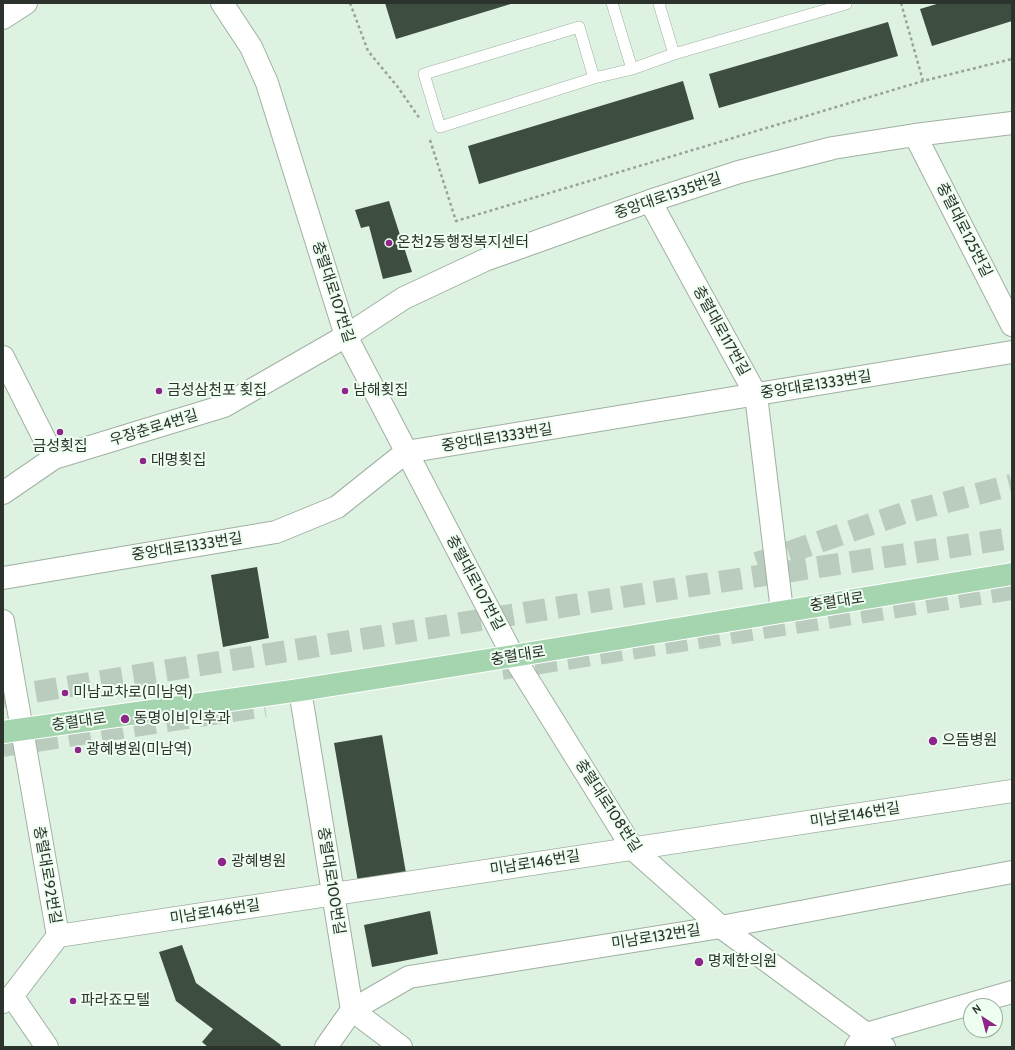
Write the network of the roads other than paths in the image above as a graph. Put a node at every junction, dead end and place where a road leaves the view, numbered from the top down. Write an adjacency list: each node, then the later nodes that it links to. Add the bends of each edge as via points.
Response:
1 (26, 3): 6 (street)
2 (222, 3): 14 (street, 충렬대로107번길, via 251,47 268,82)
3 (612, 3): 8 (lane)
4 (660, 3): 7 (lane)
5 (846, 3): 7 (lane)
6 (3, 18)
7 (674, 54): 8 (lane)
8 (632, 69): 9 (lane)
9 (594, 78): 9 (lane, via 440,127 424,74 579,27)
10 (1012, 123): 11 (street, 중앙대로1335번길)
11 (915, 135): 12 (street, 중앙대로1335번길, via 826,150 739,172); 13 (street, 충렬대로125번길)
12 (650, 201): 14 (street, 중앙대로1335번길, via 485,260 404,298); 17 (street, 충렬대로117번길)
13 (1012, 325)
14 (346, 336): 18 (street, 충렬대로107번길); 19 (street, 우장춘로4번길, via 224,406)
15 (1012, 352): 17 (street, 중앙대로1333번길)
16 (3, 358): 19 (street)
17 (756, 394): 18 (street, 중앙대로1333번길); 23 (street, 충렬대로117번길)
18 (406, 452): 22 (street, 중앙대로1333번길, via 337,507 276,532); 25 (street, 충렬대로107번길)
19 (54, 458): 20 (street, 우장춘로4번길)
20 (3, 493)
21 (1012, 574): 23 (main road, 충렬대로)
22 (3, 578)
23 (782, 611): 25 (main road, 충렬대로)
24 (3, 621): 27 (street)
25 (513, 656): 26 (main road, 충렬대로); 29 (street, 충렬대로108번길)
26 (300, 690): 27 (main road, 충렬대로); 31 (street, 충렬대로100번길)
27 (13, 731): 33 (street, 충렬대로92번길)
28 (1012, 791): 29 (street, 미남로146번길)
29 (633, 849): 31 (street, 미남로146번길); 32 (street, 충렬대로108번길)
30 (1012, 872): 32 (street, 미남로132번길)
31 (333, 894): 33 (street, 미남로146번길); 36 (street, 충렬대로100번길)
32 (721, 927): 36 (street, 미남로132번길, via 409,977); 37 (street, 충렬대로108번길)
33 (58, 936): 35 (street, 충렬대로92번길)
34 (1012, 992): 37 (street)
35 (8, 999): 38 (street)
36 (352, 1010): 39 (street, 미남로132번길); 40 (street)
37 (861, 1040): 41 (street, 충렬대로108번길)
38 (47, 1047)
39 (326, 1047)
40 (402, 1047)
41 (884, 1047)

